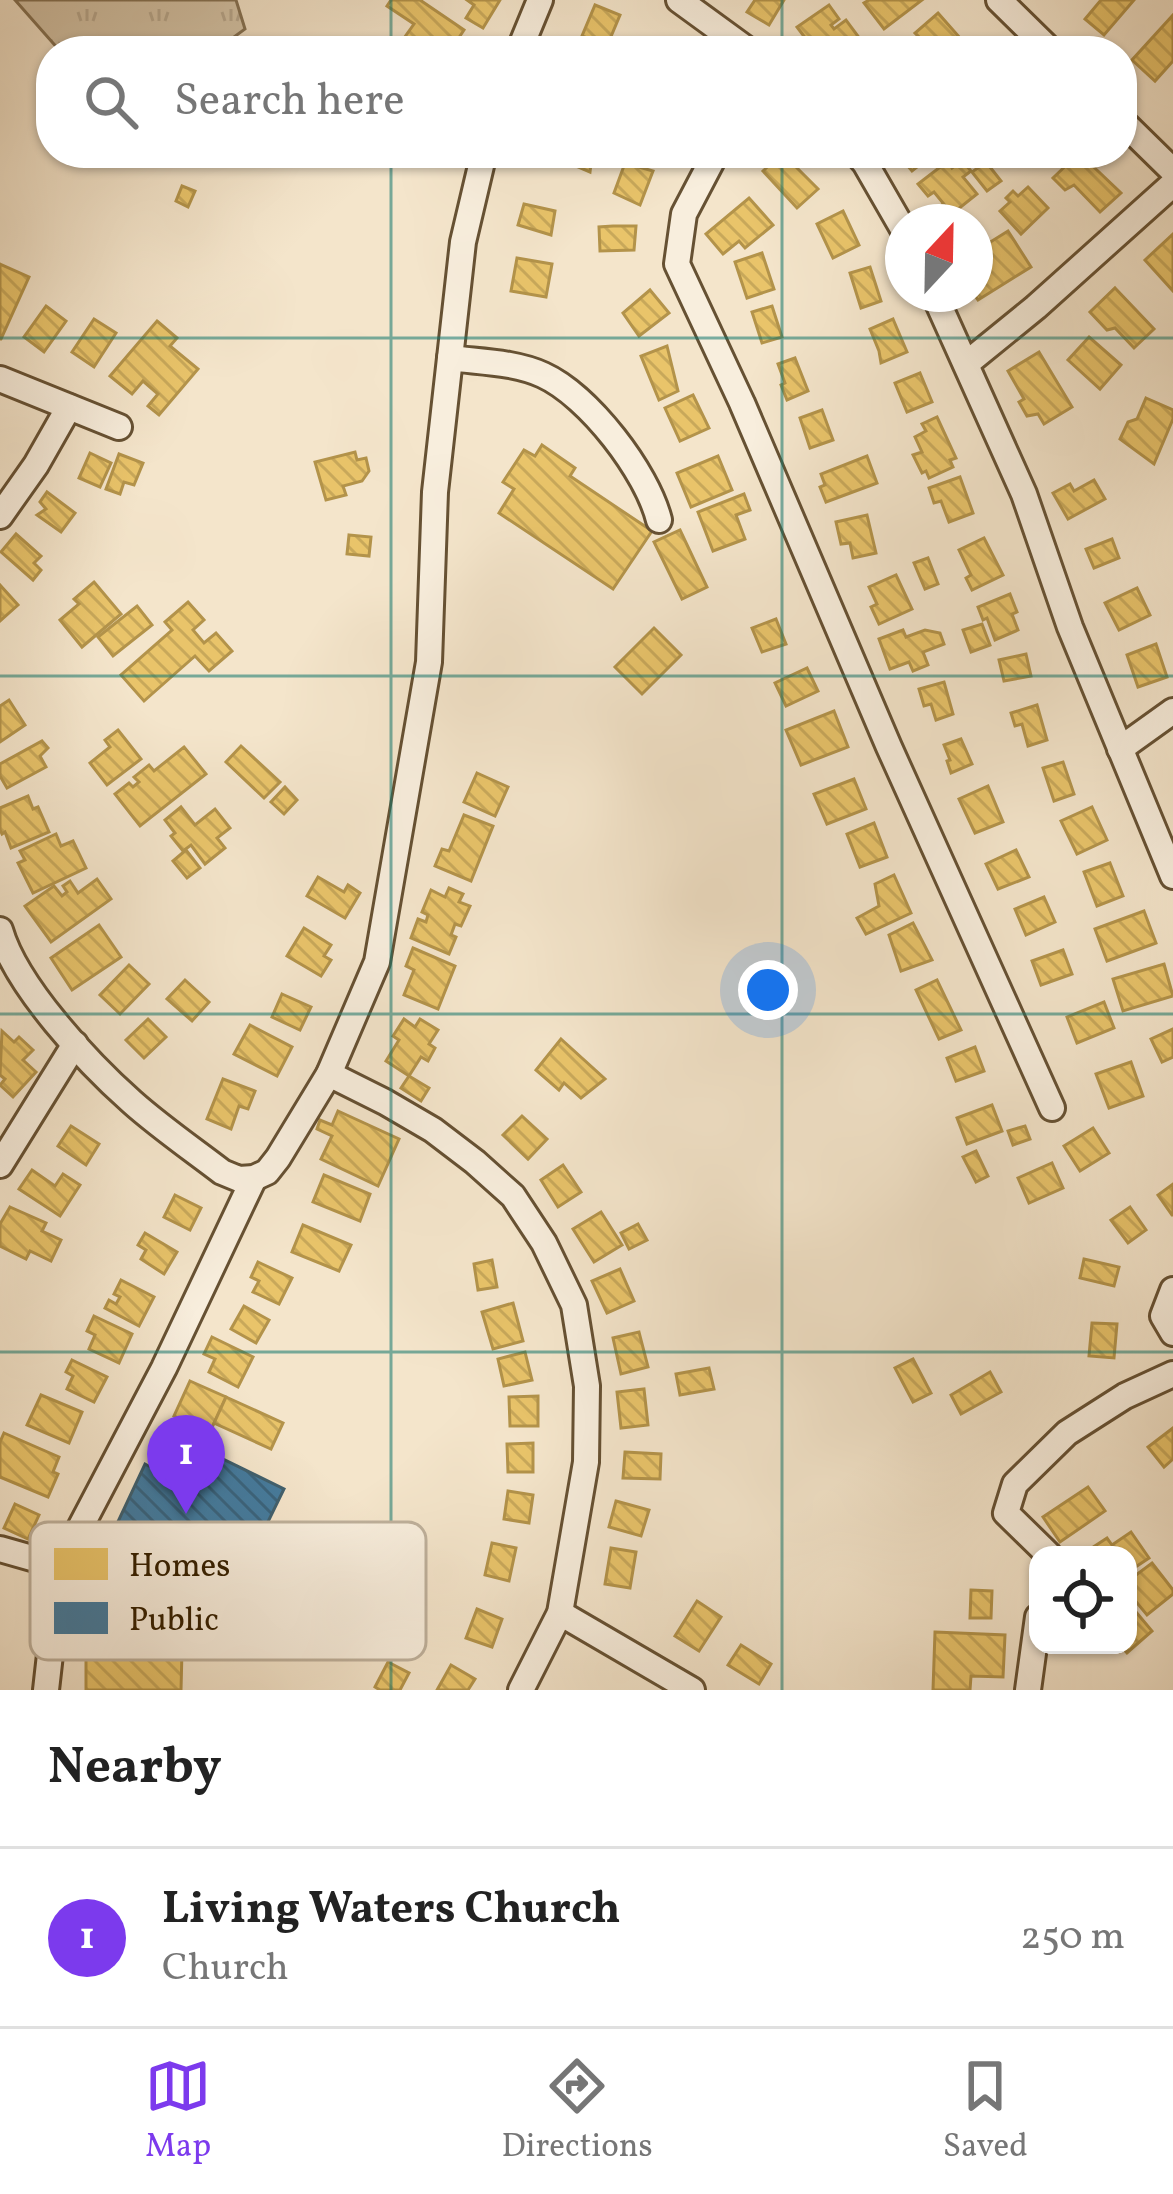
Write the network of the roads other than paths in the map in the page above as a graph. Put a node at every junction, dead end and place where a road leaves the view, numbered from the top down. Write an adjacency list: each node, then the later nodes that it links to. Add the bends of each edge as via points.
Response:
1 (540, 0): 4 (street)
2 (679, 0): 5 (street)
3 (999, 0): 6 (street)
4 (525, 36)
5 (728, 36)
6 (1036, 36)
7 (1137, 136): 11 (street)
8 (480, 168): 15 (street)
9 (708, 168): 28 (street, via 684,214 677,264)
10 (868, 168): 13 (street)
11 (1173, 171)
12 (1173, 184): 16 (street)
13 (889, 204)
14 (942, 312): 16 (street)
15 (450, 358): 21 (street, via 547,376 614,437); 27 (street, via 429,662 408,792 377,962)
16 (966, 364): 23 (street)
17 (0, 379): 18 (street)
18 (69, 407): 19 (street); 20 (street)
19 (118, 427)
20 (0, 516)
21 (659, 520)
22 (1173, 711): 23 (street)
23 (1120, 749): 24 (street)
24 (1173, 876)
25 (0, 930): 26 (street, via 6,953)
26 (76, 1044): 29 (street); 30 (street, via 131,1102 221,1172)
27 (329, 1074): 30 (street, via 278,1158); 38 (street, via 433,1130 513,1196 574,1305 587,1387 586,1462)
28 (1052, 1108)
29 (0, 1165)
30 (254, 1178): 34 (street)
31 (1173, 1290): 32 (street, via 1162,1316)
32 (1173, 1333)
33 (1173, 1374): 35 (street, via 1066,1433 1015,1484 1006,1514)
34 (83, 1522)
35 (1040, 1546)
36 (0, 1550): 37 (street)
37 (30, 1558)
38 (560, 1613): 42 (street); 43 (street)
39 (1033, 1654): 44 (street)
40 (49, 1660): 41 (street)
41 (46, 1690)
42 (521, 1690)
43 (692, 1690)
44 (1028, 1690)

